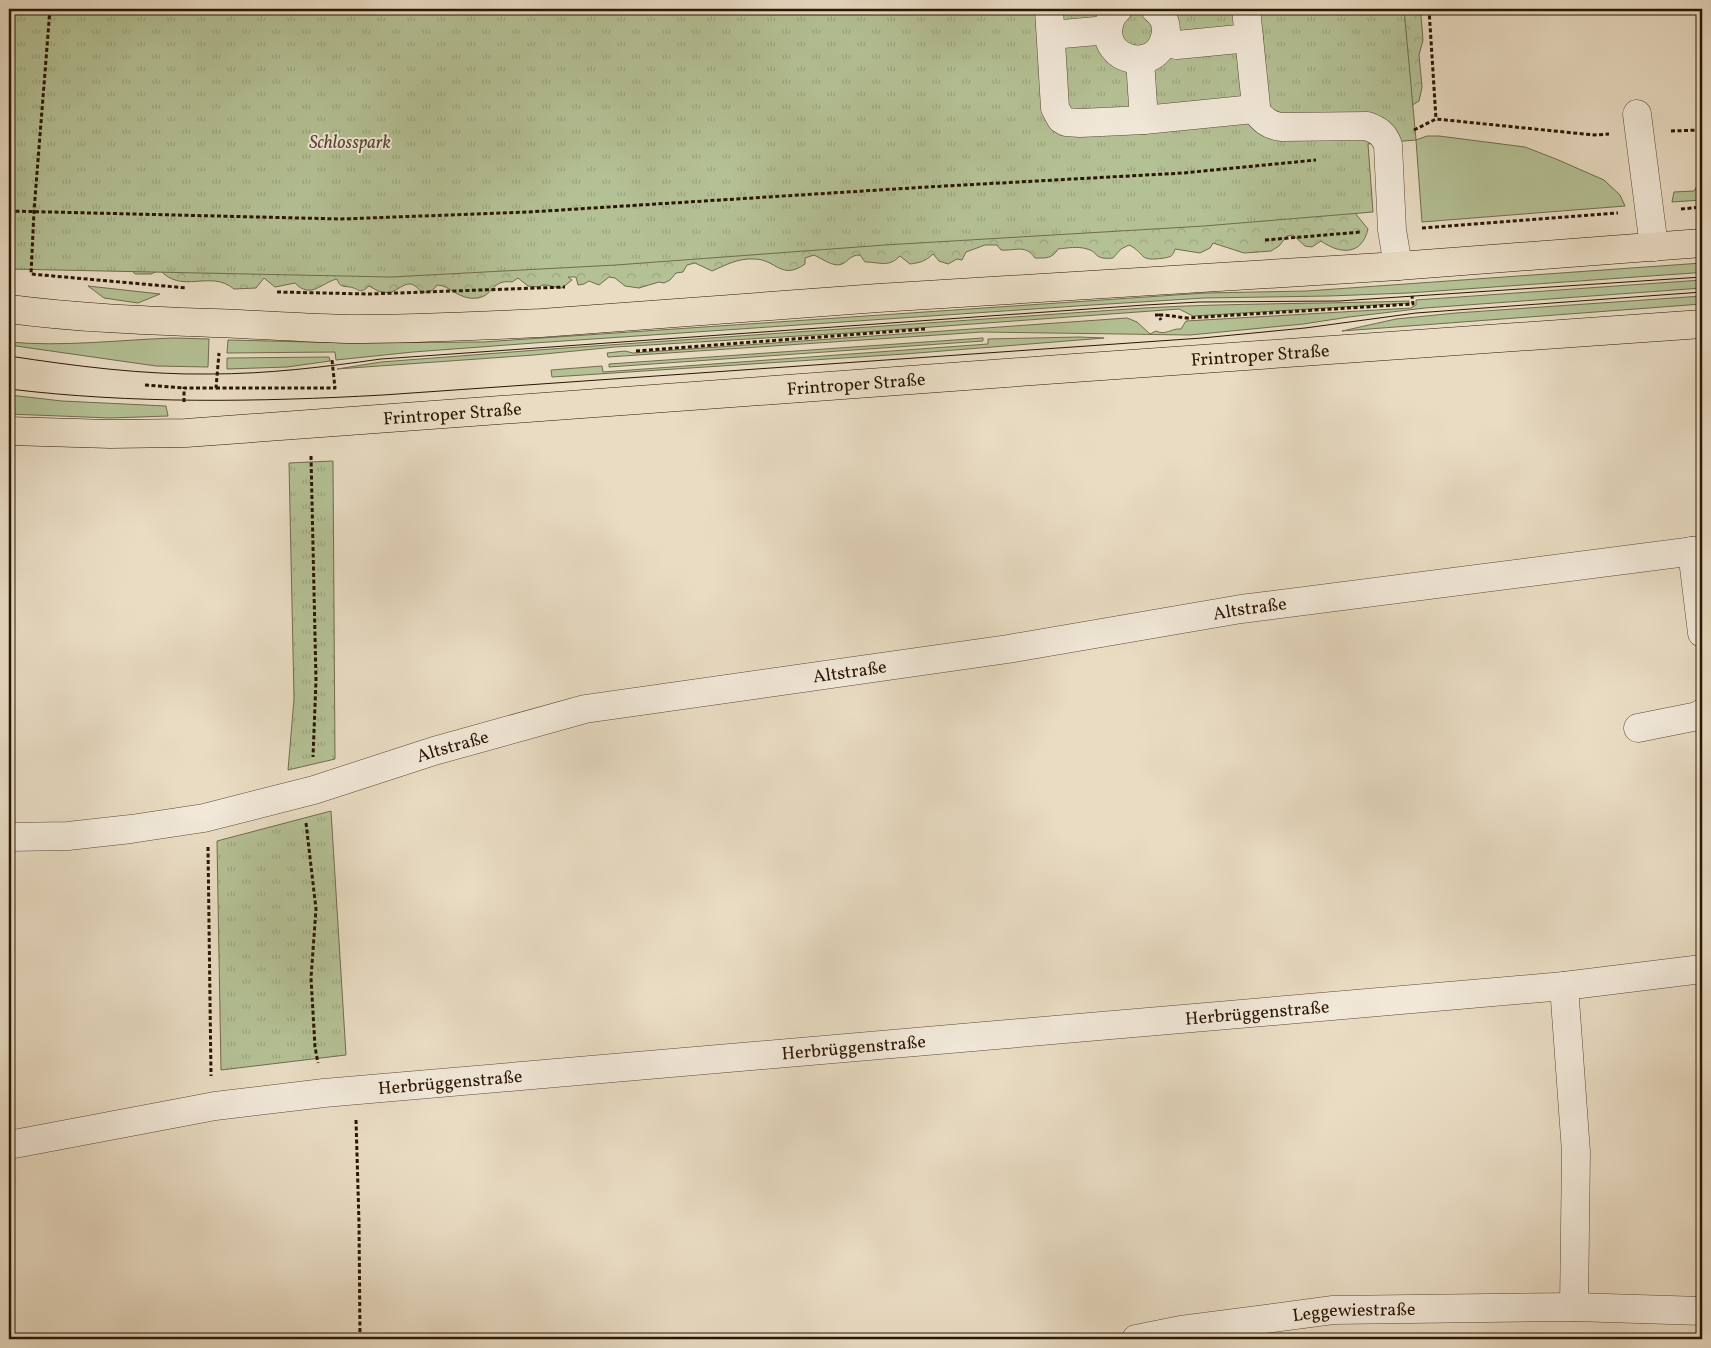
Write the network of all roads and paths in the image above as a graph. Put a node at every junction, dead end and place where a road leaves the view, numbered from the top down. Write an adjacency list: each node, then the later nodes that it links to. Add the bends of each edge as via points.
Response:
1 (50, 9): 19 (path)
2 (1155, 9): 8 (street, via 1164,21)
3 (1246, 9): 7 (street)
4 (1429, 9): 11 (path)
5 (1113, 19): 6 (street); 9 (street, via 1110,43 1126,58)
6 (1050, 22): 12 (street, via 1055,108 1060,119 1080,123)
7 (1249, 38): 8 (street, via 1177,45); 10 (street)
8 (1164, 41): 9 (street, via 1156,53)
9 (1140, 60): 12 (street)
10 (1254, 109): 12 (street); 15 (street, via 1270,125 1282,127 1367,126 1378,130)
11 (1436, 119): 13 (path, via 1594,135); 15 (path)
12 (1144, 120)
13 (1639, 123): 14 (path); 20 (street)
14 (1702, 130)
15 (1388, 145): 21 (street)
16 (1325, 159): 19 (path, via 1183,173 529,212 341,219)
17 (1702, 207): 20 (path)
18 (9, 210): 19 (path)
19 (34, 211)
20 (1650, 211): 21 (path); 23 (street)
21 (1392, 230): 24 (street)
22 (1702, 243): 23 (main road)
23 (1654, 247): 24 (main road)
24 (1403, 265): 25 (main road, via 541,323 414,328 148,322); 27 (path, via 1413,304 1187,318)
25 (9, 309)
26 (1153, 314): 27 (path)
27 (1158, 315): 28 (path)
28 (1161, 320)
29 (1702, 324): 38 (main road, Frintroper Straße, via 186,433)
30 (926, 329): 31 (path)
31 (636, 351)
32 (219, 355): 33 (path)
33 (228, 355)
34 (331, 355): 37 (path, via 335,388)
35 (145, 385): 36 (path)
36 (184, 388)
37 (216, 388)
38 (9, 431)
39 (311, 456): 44 (path, via 316,680 313,760)
40 (1697, 550): 41 (street); 44 (street, Altstraße, via 1241,609 998,650 585,709 434,751)
41 (1702, 633)
42 (1702, 713): 43 (street)
43 (1638, 728)
44 (306, 792): 45 (street, Altstraße); 50 (path, via 306,826 316,909 311,978 315,1047)
45 (204, 818): 46 (street, Altstraße, via 68,836); 51 (path, via 208,839 209,1061)
46 (9, 836)
47 (1702, 969): 48 (street, Herbrüggenstraße)
48 (1564, 986): 49 (street, Herbrüggenstraße); 53 (street, via 1576,1152)
49 (356, 1092): 50 (street, Herbrüggenstraße); 56 (path)
50 (324, 1094): 51 (street, Herbrüggenstraße)
51 (215, 1106): 52 (street, Herbrüggenstraße)
52 (9, 1145)
53 (1574, 1307): 54 (street, Leggewiestraße); 55 (street, Leggewiestraße, via 1333,1310)
54 (1702, 1311)
55 (1182, 1334): 57 (street, Leggewiestraße)
56 (360, 1339)
57 (1136, 1339)

